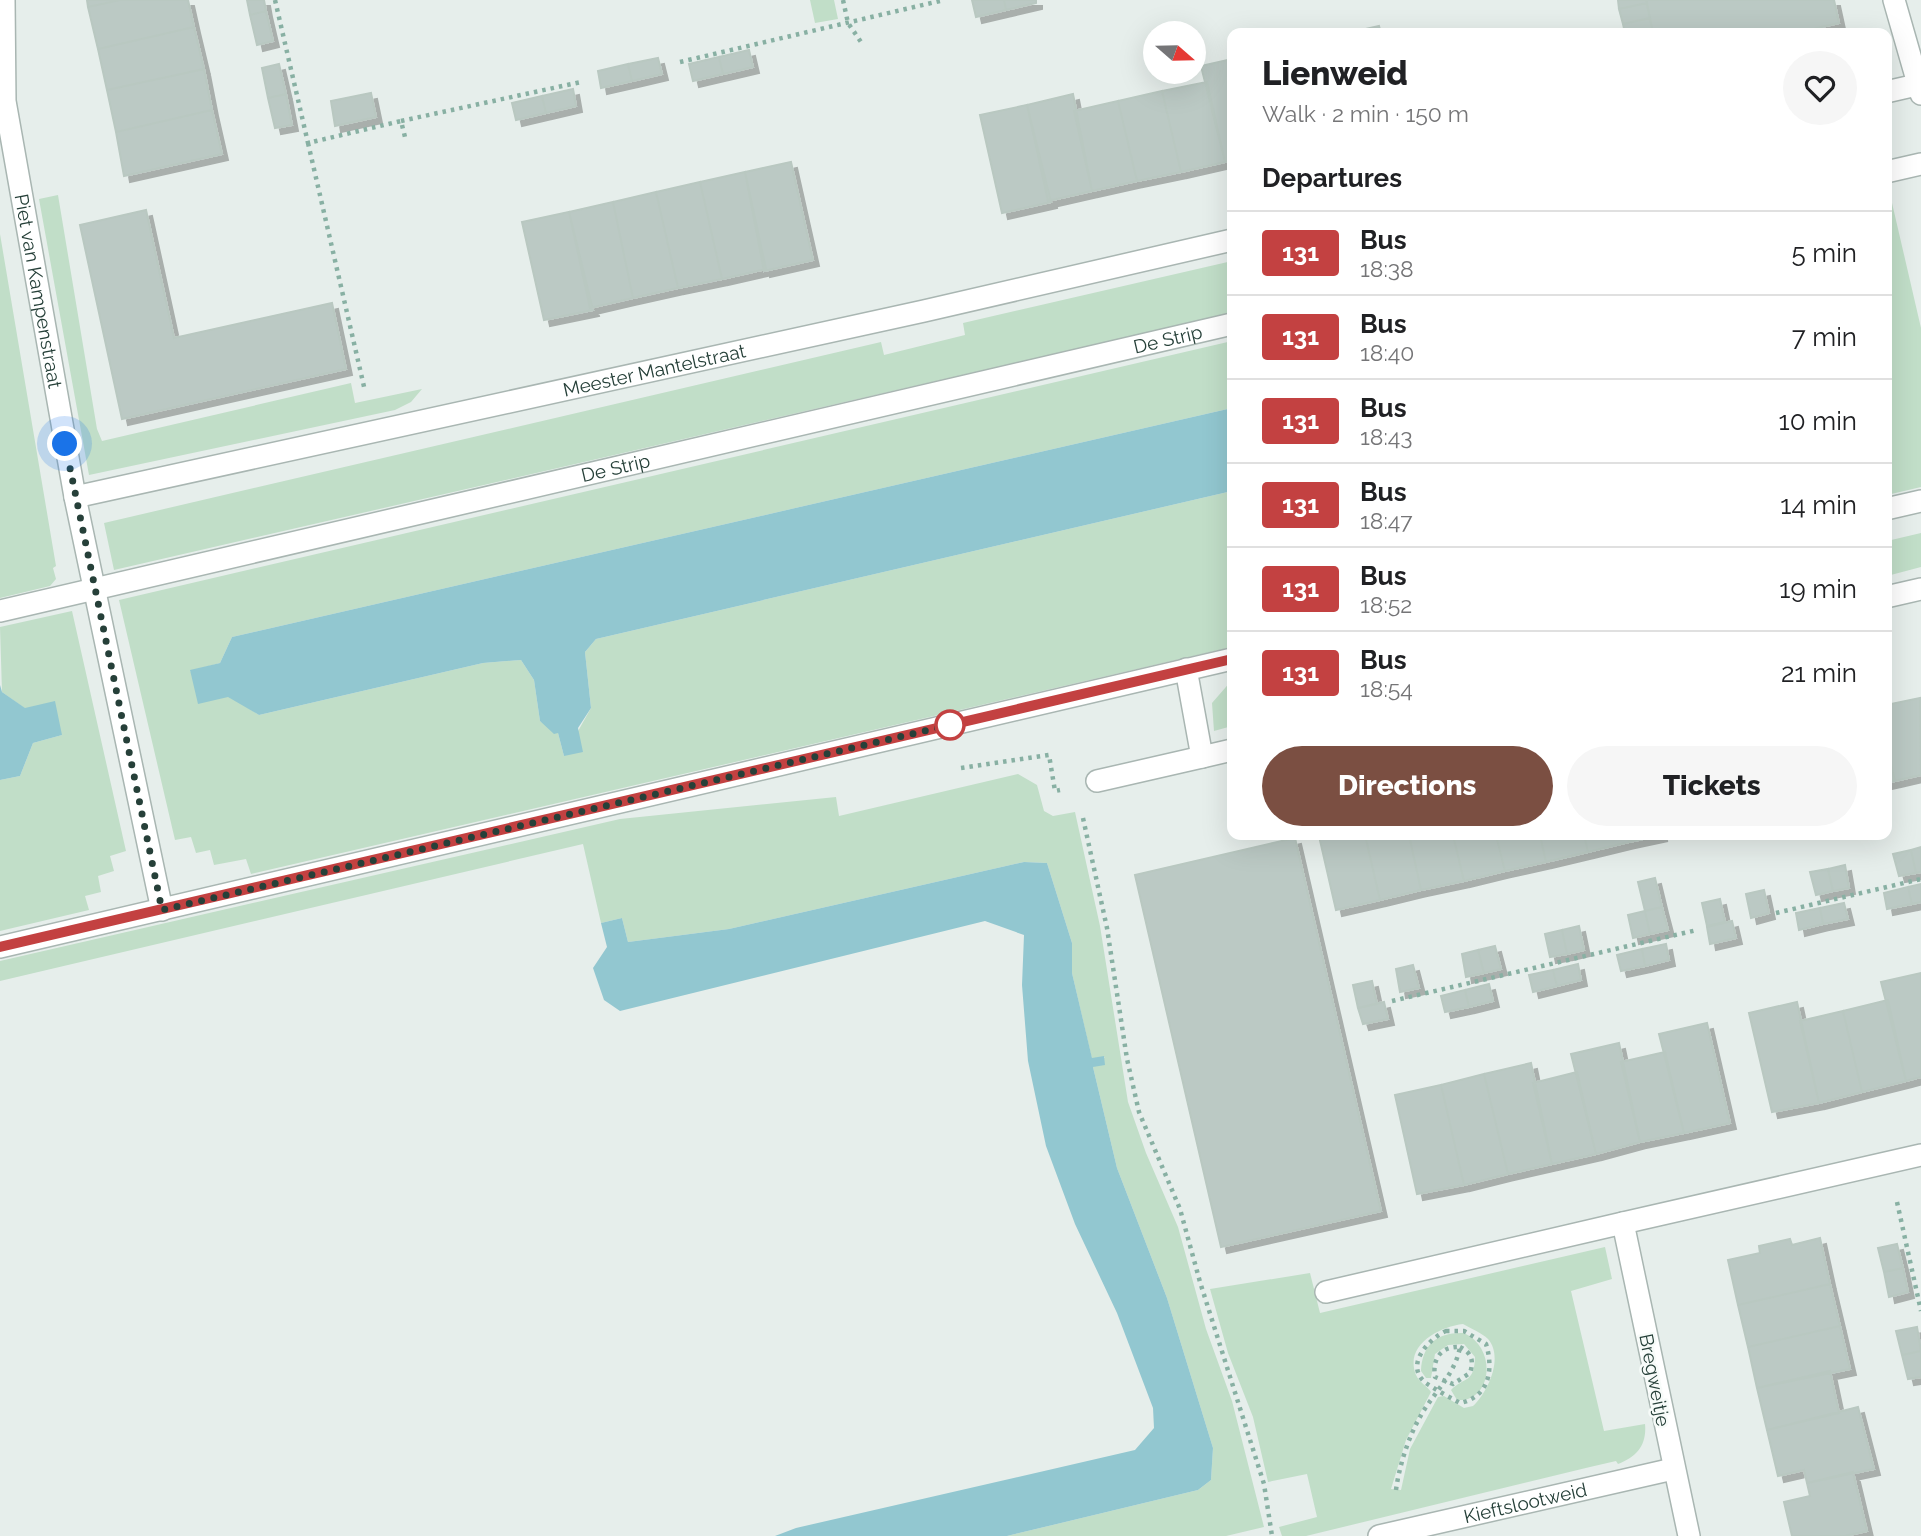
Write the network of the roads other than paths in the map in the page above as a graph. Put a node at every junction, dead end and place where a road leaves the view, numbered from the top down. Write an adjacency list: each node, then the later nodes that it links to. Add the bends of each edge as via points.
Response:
1 (4, 0): 9 (street, Piet van Kampenstraat, via 5,101)
2 (1894, 0): 3 (street)
3 (1921, 88): 4 (street)
4 (1892, 91)
5 (1921, 164): 6 (street)
6 (1892, 171)
7 (1227, 241): 9 (street, Meester Mantelstraat)
8 (1227, 325): 12 (street, De Strip)
9 (75, 496): 12 (street, Piet van Kampenstraat)
10 (1921, 501): 11 (street)
11 (1892, 508)
12 (96, 589): 15 (street, De Strip); 21 (street, Piet van Kampenstraat)
13 (1921, 589): 14 (street)
14 (1892, 596)
15 (0, 611)
16 (1227, 660): 17 (street)
17 (1186, 669): 19 (street); 21 (street)
18 (1227, 751): 19 (street)
19 (1202, 757): 20 (street)
20 (1087, 783)
21 (162, 910): 22 (street)
22 (0, 947)
23 (1921, 1155): 24 (street)
24 (1623, 1223): 25 (street); 26 (street, Bregweitje)
25 (1326, 1292)
26 (1673, 1469): 27 (street, Kieftslootweid); 28 (street, Bregweitje)
27 (1385, 1534)
28 (1689, 1536)

